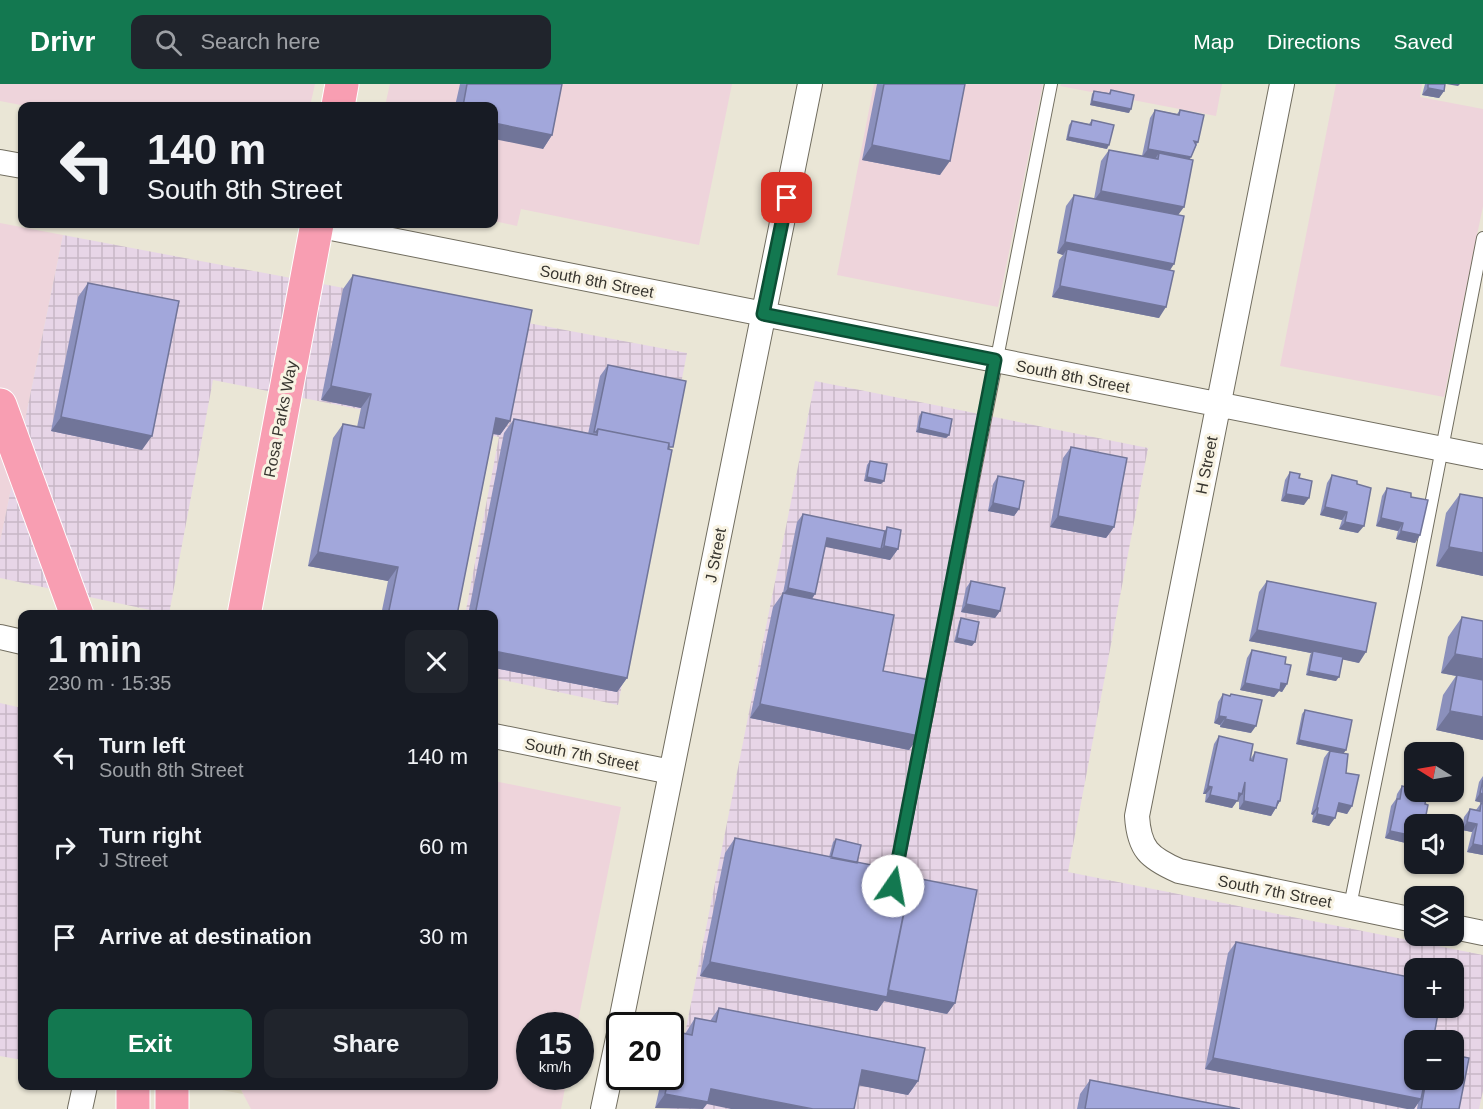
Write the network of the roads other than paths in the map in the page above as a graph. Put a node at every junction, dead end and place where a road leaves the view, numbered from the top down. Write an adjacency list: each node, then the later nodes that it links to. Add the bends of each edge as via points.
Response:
1 (342, 84): 5 (highway)
2 (810, 84): 11 (street, J Street)
3 (1051, 84): 12 (lane)
4 (1282, 84): 14 (street, H Street)
5 (339, 102)
6 (0, 162): 7 (street)
7 (18, 165)
8 (316, 228): 18 (highway, Rosa Parks Way, bridge)
9 (331, 228): 11 (street, South 8th Street)
10 (1483, 238): 15 (lane)
11 (763, 314): 12 (street, South 8th Street); 22 (street, J Street)
12 (995, 360): 14 (street, South 8th Street); 24 (lane)
13 (0, 405): 17 (highway)
14 (1218, 405): 15 (street, South 8th Street); 23 (street, H Street, via 1137,816)
15 (1442, 449): 16 (street, South 8th Street); 25 (lane)
16 (1483, 457)
17 (75, 610)
18 (245, 610)
19 (0, 637): 20 (street)
20 (18, 641)
21 (498, 737): 22 (street, South 7th Street)
22 (671, 772): 29 (street, J Street)
23 (1143, 845): 25 (street, South 7th Street, via 1165,865 1179,871)
24 (893, 886)
25 (1350, 906): 26 (street, South 7th Street)
26 (1404, 918)
27 (1464, 929): 28 (street)
28 (1483, 933)
29 (623, 1012)
30 (84, 1090): 34 (street)
31 (133, 1090): 35 (highway)
32 (172, 1090): 36 (highway)
33 (607, 1090): 37 (street, J Street)
34 (80, 1109)
35 (133, 1109)
36 (172, 1109)
37 (603, 1109)

